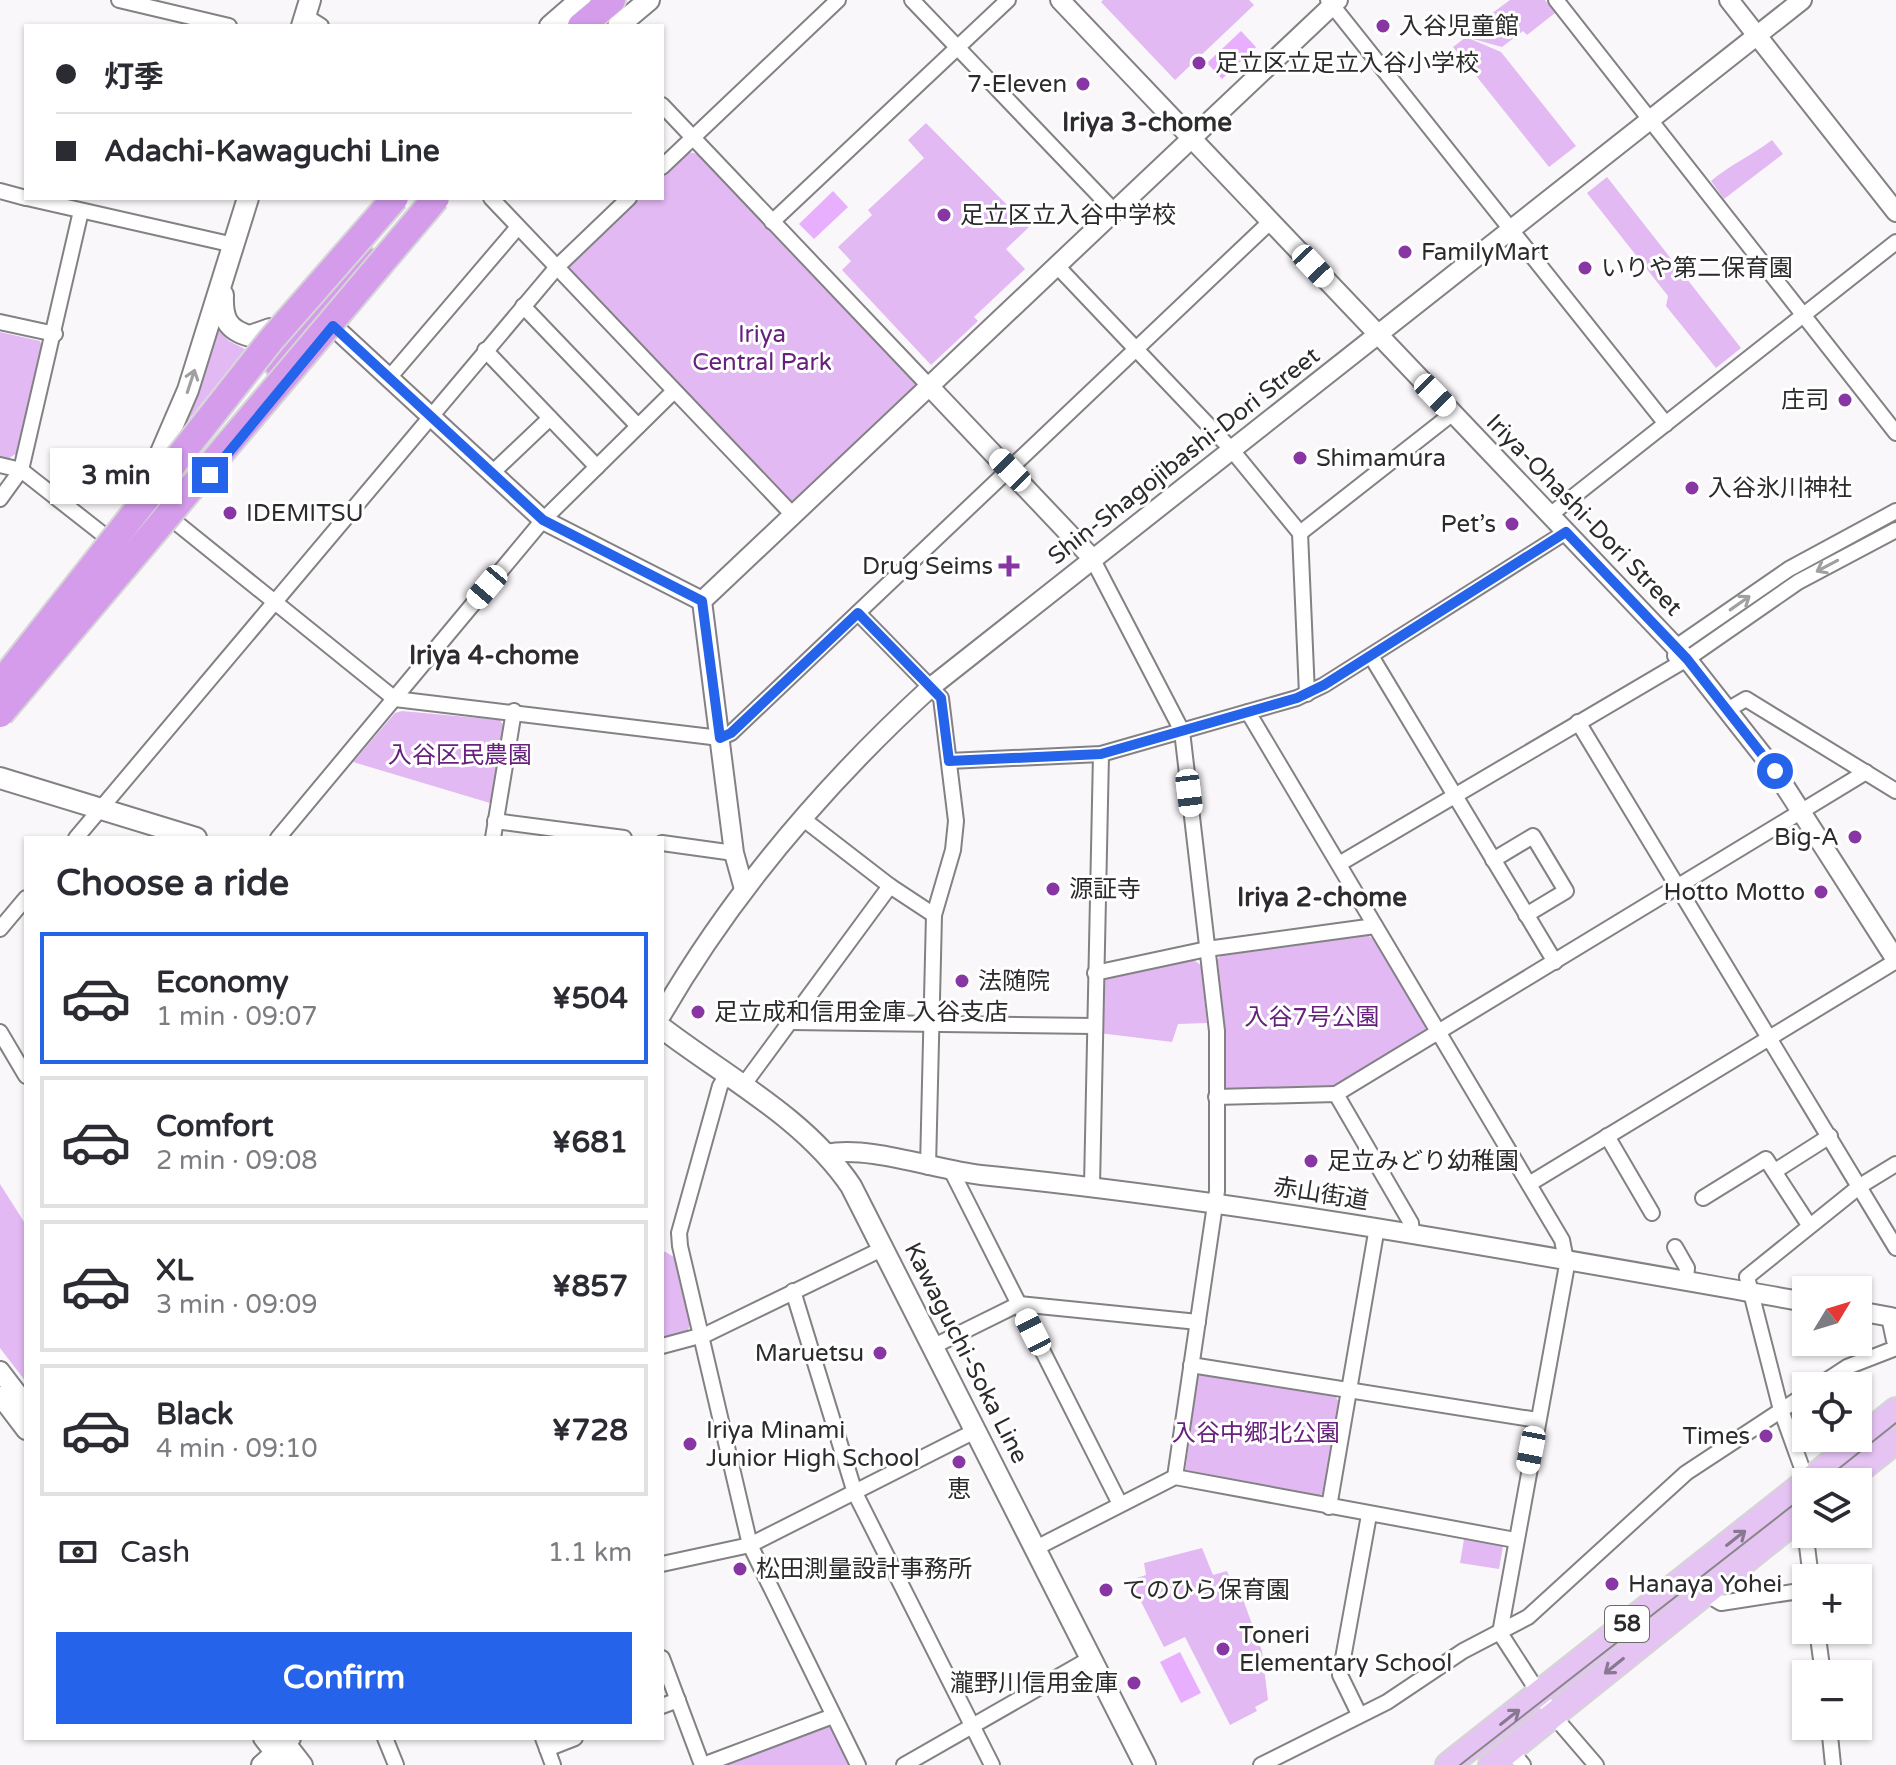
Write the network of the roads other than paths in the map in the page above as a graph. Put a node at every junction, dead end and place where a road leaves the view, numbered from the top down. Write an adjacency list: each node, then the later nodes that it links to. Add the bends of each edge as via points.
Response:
1 (119, 0): 15 (street)
2 (596, 0): 14 (highway)
3 (612, 0): 14 (highway)
4 (635, 0): 16 (highway)
5 (649, 0): 17 (main road)
6 (838, 0): 22 (street)
7 (912, 0): 19 (street)
8 (1008, 0): 19 (street)
9 (1060, 0): 23 (street, Iriya-Ohashi-Dori Street)
10 (1556, 0): 21 (street)
11 (1729, 0): 18 (street)
12 (1802, 0): 18 (street, Shin-Shagojibashi-Dori Street)
13 (1333, 2): 23 (street); 43 (street)
14 (569, 13)
15 (221, 24)
16 (607, 24)
17 (620, 24)
18 (1757, 36): 21 (street, Shin-Shagojibashi-Dori Street); 37 (street)
19 (958, 48): 39 (street); 41 (street)
20 (664, 107): 22 (street)
21 (1650, 119): 43 (street, Shin-Shagojibashi-Dori Street); 50 (street)
22 (693, 138): 24 (street); 41 (street)
23 (1191, 139): 39 (street); 40 (street, Iriya-Ohashi-Dori Street)
24 (664, 165)
25 (0, 191): 26 (street)
26 (24, 197)
27 (35, 200): 38 (street)
28 (247, 200): 45 (main road)
29 (383, 200): 53 (main road)
30 (393, 200): 93 (highway, bridge, via 271,340)
31 (405, 200): 83 (highway)
32 (420, 200): 83 (highway)
33 (434, 200): 100 (highway, bridge)
34 (444, 200): 52 (main road)
35 (493, 200): 42 (street)
36 (627, 200): 47 (street)
37 (1892, 200)
38 (81, 211): 45 (street); 54 (street)
39 (1114, 211): 46 (street)
40 (1271, 221): 55 (street, Iriya-Ohashi-Dori Street); 56 (street)
41 (772, 222): 59 (street)
42 (518, 227): 47 (street); 58 (street)
43 (1511, 229): 55 (street, Shin-Shagojibashi-Dori Street); 64 (street)
44 (1896, 242): 50 (street)
45 (234, 245): 48 (main road)
46 (1057, 266): 56 (street); 59 (street)
47 (557, 267): 49 (street); 60 (street)
48 (225, 275): 53 (main road, via 226,323 250,336); 73 (main road, one-way to 48, via 188,390)
49 (523, 306): 57 (street); 65 (street)
50 (1803, 315): 64 (street); 66 (street)
51 (0, 322): 54 (street)
52 (333, 326): 58 (street); 78 (main road)
53 (270, 329): 73 (main road)
54 (55, 334): 70 (street)
55 (1377, 334): 61 (street, Iriya-Ohashi-Dori Street); 67 (street, Shin-Shagojibashi-Dori Street)
56 (1137, 349): 67 (street); 71 (street)
57 (485, 350): 62 (street); 63 (street)
58 (389, 378): 62 (street)
59 (929, 386): 71 (street); 76 (street)
60 (674, 391): 65 (street); 76 (street)
61 (1453, 413): 77 (street, Iriya-Ohashi-Dori Street); 82 (street)
62 (429, 415): 72 (street); 86 (street)
63 (550, 418): 69 (street); 72 (street)
64 (1666, 424): 77 (street)
65 (638, 426): 69 (street)
66 (1896, 433)
67 (1231, 449): 82 (street); 84 (street, Shin-Shagojibashi-Dori Street)
68 (0, 465): 70 (street)
69 (597, 467): 79 (street)
70 (21, 470): 74 (street); 83 (street)
71 (1010, 470): 84 (street); 87 (street)
72 (492, 473): 79 (street)
73 (150, 478): 83 (main road)
74 (0, 499)
75 (1896, 511): 91 (street, one-way to 75, via 1789,569)
76 (793, 515): 85 (street)
77 (1550, 515): 81 (street, Iriya-Ohashi-Dori Street)
78 (173, 520): 86 (street); 89 (main road)
79 (543, 520): 85 (street); 96 (street)
80 (1896, 530): 91 (street, one-way to 91, via 1798,582)
81 (1566, 532): 90 (street); 91 (street, Iriya-Ohashi-Dori Street)
82 (1300, 533): 95 (street)
83 (124, 535): 88 (highway); 89 (highway)
84 (1092, 558): 94 (street, Shin-Shagojibashi-Dori Street); 103 (street)
85 (702, 601): 104 (street)
86 (273, 602): 96 (street); 111 (street)
87 (858, 613): 94 (street); 104 (street)
88 (43, 616): 92 (main road)
89 (75, 638): 102 (main road)
90 (1371, 656): 95 (street); 110 (street)
91 (1679, 657): 97 (street, Iriya-Ohashi-Dori Street); 101 (street)
92 (0, 669)
93 (0, 684)
94 (931, 687): 106 (street, via 941,698); 113 (street, Shin-Shagojibashi-Dori Street)
95 (1307, 694): 99 (street)
96 (395, 699): 98 (street); 117 (street)
97 (1729, 709): 107 (street, via 1746,699); 112 (street, Iriya-Ohashi-Dori Street)
98 (514, 711): 104 (street); 114 (street)
99 (1248, 712): 103 (street); 123 (street)
100 (0, 714)
101 (1578, 722): 110 (street); 125 (street)
102 (0, 727)
103 (1182, 731): 105 (street); 132 (street)
104 (720, 738): 121 (street)
105 (1101, 754): 106 (street); 135 (street)
106 (949, 761): 128 (street, via 956,821)
107 (1866, 772): 109 (street); 112 (street)
108 (0, 778): 111 (main road)
109 (1896, 791)
110 (1454, 795): 122 (street); 123 (street)
111 (100, 809): 115 (street); 116 (main road)
112 (1801, 813): 125 (street); 133 (street, Iriya-Ohashi-Dori Street)
113 (802, 818): 124 (street); 126 (street, Shin-Shagojibashi-Dori Street)
114 (495, 821): 118 (street); 119 (street)
115 (78, 836)
116 (189, 836)
117 (280, 836)
118 (493, 836)
119 (609, 836)
120 (664, 843): 121 (street)
121 (734, 853): 126 (street)
122 (1493, 860): 129 (street); 129 (street, via 1533,836 1566,891)
123 (1339, 864): 130 (street)
124 (890, 886): 128 (street); 137 (street)
125 (1677, 888): 134 (street); 143 (street)
126 (744, 889): 136 (street, Shin-Shagojibashi-Dori Street)
127 (24, 900): 131 (street)
128 (934, 915): 138 (street)
129 (1526, 915): 134 (street)
130 (1375, 926): 132 (street); 142 (street)
131 (0, 929)
132 (1207, 949): 135 (street); 147 (street, via 1217,1031)
133 (1896, 960): 143 (street)
134 (1555, 962): 142 (street)
135 (1095, 973): 139 (street)
136 (664, 1011)
137 (790, 1022): 138 (street); 145 (street)
138 (932, 1025): 139 (street); 152 (street)
139 (1094, 1026): 156 (street)
140 (664, 1029): 145 (main road, Kawaguchi-Soka Line)
141 (0, 1032): 144 (street)
142 (1439, 1032): 146 (street); 155 (street)
143 (1769, 1038): 148 (street); 149 (street)
144 (24, 1073)
145 (735, 1081): 150 (main road, Kawaguchi-Soka Line); 165 (street, via 720,1086 679,1233)
146 (1336, 1094): 147 (street); 163 (street)
147 (1216, 1097): 159 (street)
148 (1607, 1136): 155 (street); 160 (street)
149 (1830, 1136): 153 (street); 157 (street)
150 (827, 1154): 152 (street, 赤山街道, via 851,1150); 167 (main road, Kawaguchi-Soka Line)
151 (1896, 1164): 157 (street)
152 (928, 1167): 154 (street, 赤山街道)
153 (1775, 1171): 158 (street, via 1766,1159); 161 (street)
154 (952, 1172): 156 (street, 赤山街道); 174 (street)
155 (1529, 1184): 169 (street)
156 (1092, 1186): 159 (street, 赤山街道)
157 (1860, 1186): 161 (street); 168 (street)
158 (1703, 1198)
159 (1215, 1201): 162 (street, 赤山街道); 177 (street)
160 (1652, 1213)
161 (1809, 1225): 172 (street, via 1749,1274)
162 (1377, 1227): 163 (street, 赤山街道); 186 (street)
163 (1412, 1233): 169 (street, 赤山街道)
164 (664, 1240): 165 (street)
165 (680, 1246): 178 (street)
166 (1675, 1247): 170 (street, via 1687,1268)
167 (884, 1248): 171 (street); 181 (main road, Kawaguchi-Soka Line)
168 (1896, 1248)
169 (1567, 1258): 170 (street, 赤山街道); 192 (street)
170 (1686, 1279): 172 (street, 赤山街道)
171 (793, 1291): 178 (street); 200 (street)
172 (1749, 1292): 173 (street, 赤山街道); 190 (street)
173 (1792, 1300)
174 (1019, 1304): 177 (street); 181 (street); 202 (street)
175 (1872, 1313): 176 (street)
176 (1894, 1315): 179 (street)
177 (1198, 1322): 183 (street)
178 (700, 1337): 180 (street); 207 (street)
179 (1896, 1340)
180 (664, 1346)
181 (934, 1346): 194 (main road, Kawaguchi-Soka Line)
182 (1896, 1348): 185 (street)
183 (1191, 1365): 186 (street); 199 (street)
184 (0, 1371): 188 (street)
185 (1839, 1372)
186 (1351, 1391): 192 (street); 203 (street)
187 (0, 1396): 193 (street)
188 (24, 1402)
189 (1792, 1403): 190 (street)
190 (1781, 1410): 196 (street); 212 (street, via 1686,1473 1551,1597)
191 (1896, 1410): 197 (main road, 58)
192 (1537, 1420): 206 (street)
193 (24, 1427)
194 (977, 1430): 200 (street); 208 (main road, Kawaguchi-Soka Line)
195 (1896, 1441): 198 (main road)
196 (1801, 1468)
197 (1824, 1468)
198 (1862, 1468)
199 (1175, 1477): 202 (street); 203 (street)
200 (855, 1493): 207 (street); 221 (street)
201 (1792, 1493): 215 (main road, 58, one-way to 201)
202 (1120, 1504): 208 (street)
203 (1329, 1507): 204 (street)
204 (1369, 1515): 206 (street); 218 (street, via 1340,1675)
205 (1792, 1523): 211 (main road, 58)
206 (1515, 1540): 212 (street)
207 (750, 1545): 209 (street); 220 (street)
208 (1036, 1548): 213 (main road, Kawaguchi-Soka Line)
209 (664, 1564)
210 (1792, 1592): 211 (street, via 1721,1603)
211 (1704, 1593): 219 (main road, 58, one-way to 219)
212 (1500, 1633): 215 (street); 218 (street)
213 (1091, 1658): 221 (street); 235 (main road, Kawaguchi-Soka Line)
214 (664, 1663): 216 (street)
215 (1538, 1695): 219 (street); 237 (main road, 58, one-way to 215)
216 (678, 1700): 217 (street); 231 (street)
217 (664, 1705)
218 (1359, 1714): 227 (street)
219 (1553, 1715): 226 (main road, 58); 239 (street)
220 (833, 1716): 231 (street); 232 (street)
221 (972, 1726): 233 (street); 234 (street)
222 (386, 1740): 229 (street)
223 (1830, 1740): 240 (street)
224 (545, 1743): 230 (street)
225 (280, 1751): 228 (street)
226 (1516, 1757): 238 (main road, 58)
227 (1284, 1759): 236 (street)
228 (303, 1765)
229 (396, 1765)
230 (553, 1765)
231 (703, 1765)
232 (858, 1765)
233 (904, 1765)
234 (992, 1765)
235 (1145, 1765)
236 (1261, 1765)
237 (1448, 1765)
238 (1491, 1765)
239 (1596, 1765)
240 (1833, 1765)

